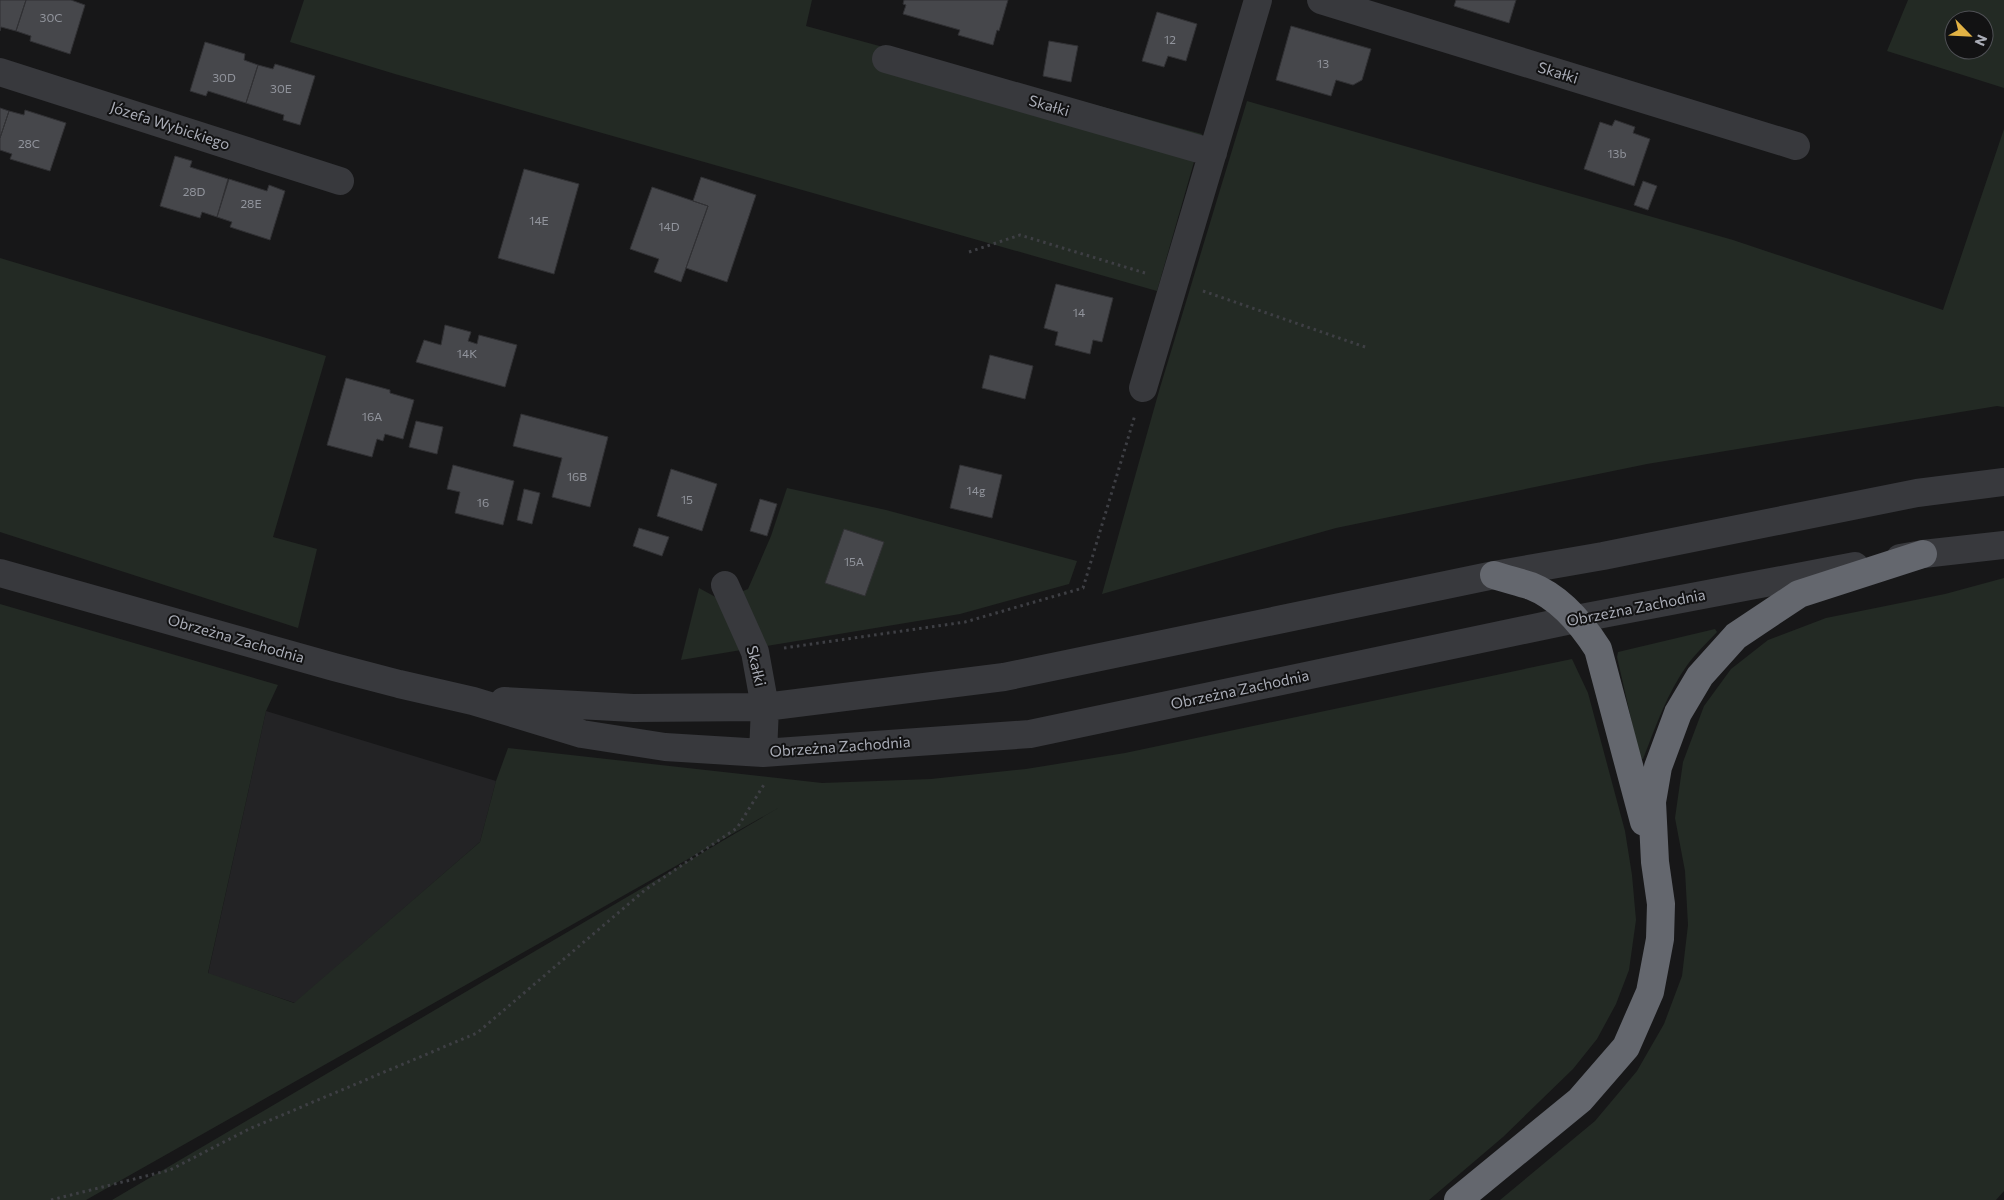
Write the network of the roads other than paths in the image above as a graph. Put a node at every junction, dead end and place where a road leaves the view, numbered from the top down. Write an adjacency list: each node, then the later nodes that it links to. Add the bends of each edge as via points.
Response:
1 (1258, 0): 6 (street)
2 (1321, 0): 5 (street, Skałki)
3 (886, 59): 6 (street, Skałki)
4 (0, 72): 7 (street, Józefa Wybickiego)
5 (1796, 146)
6 (1213, 153): 8 (street)
7 (340, 181)
8 (1143, 388)
9 (2004, 482): 13 (street, Obrzeżna Zachodnia, via 1916,493)
10 (2004, 545): 11 (street, Obrzeżna Zachodnia)
11 (1923, 554): 15 (street, Obrzeżna Zachodnia); 19 (highway, via 1799,594 1736,636 1700,676 1678,713 1658,767 1652,802)
12 (0, 573): 16 (street, Obrzeżna Zachodnia, via 334,667)
13 (1494, 575): 15 (highway, via 1532,587 1557,602); 17 (street, Obrzeżna Zachodnia, via 1004,677)
14 (725, 585): 17 (street, Skałki, via 756,652)
15 (1576, 619): 18 (street, Obrzeżna Zachodnia, via 1030,734); 19 (highway, via 1598,649)
16 (473, 701): 17 (street, Obrzeżna Zachodnia, via 633,708); 18 (street, Obrzeżna Zachodnia, via 582,734 665,747)
17 (765, 707): 18 (street, Skałki)
18 (763, 753)
19 (1655, 862): 20 (highway, via 1661,904 1660,939 1650,992 1626,1047 1580,1100)
20 (1458, 1200)

